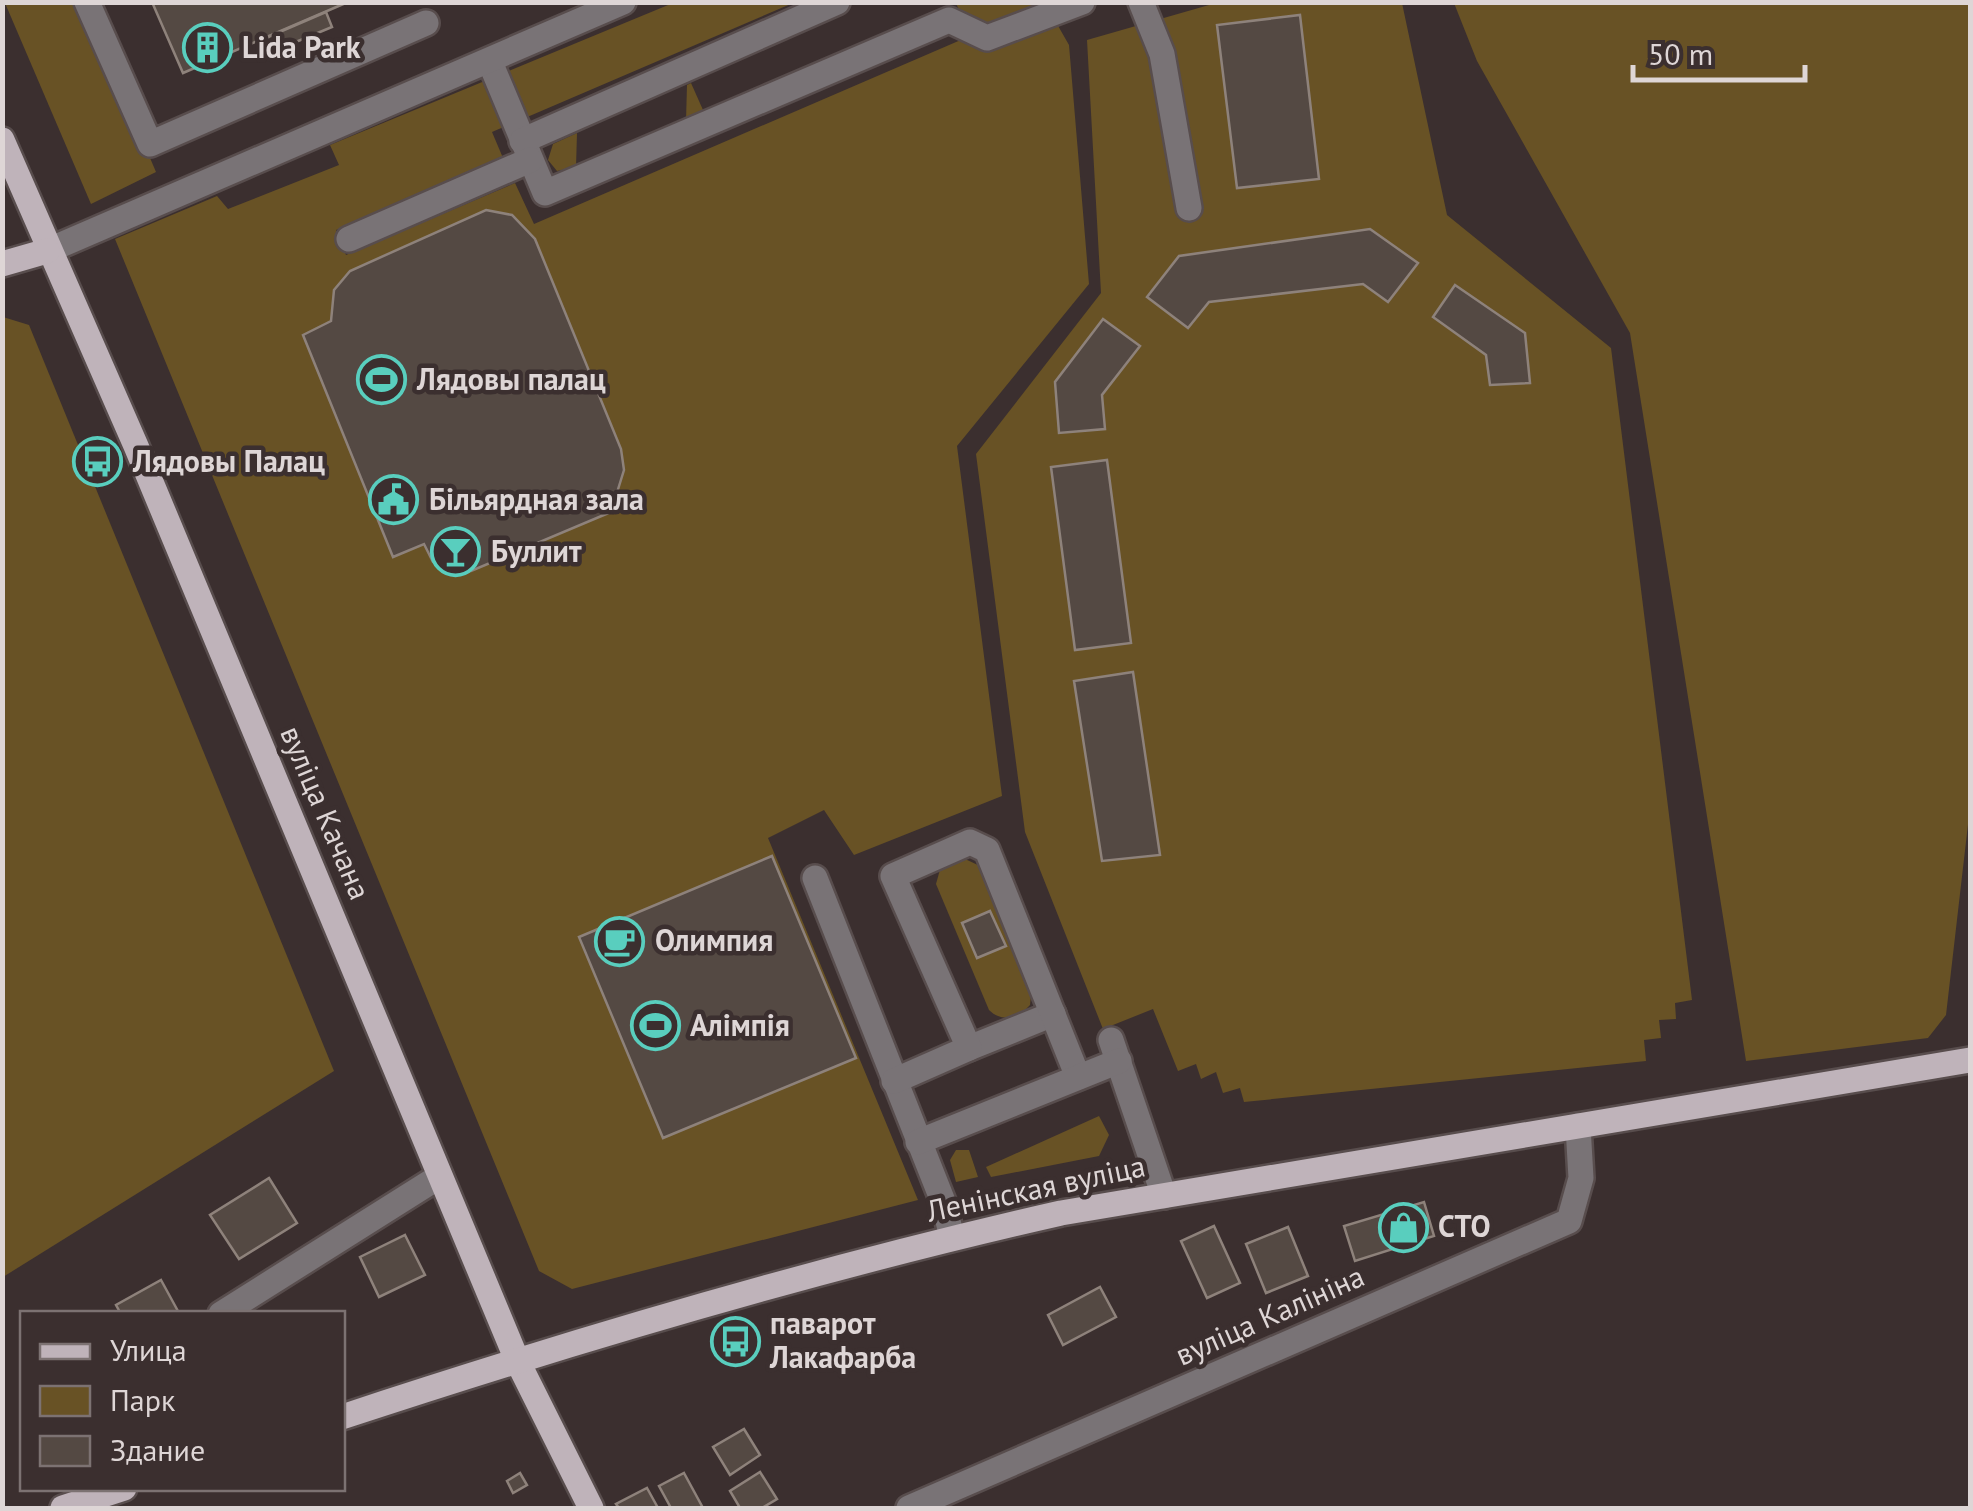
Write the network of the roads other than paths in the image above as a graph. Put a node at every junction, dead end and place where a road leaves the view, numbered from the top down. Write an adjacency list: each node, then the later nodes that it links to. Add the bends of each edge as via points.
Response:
1 (88, 2): 7 (street, via 150,144)
2 (837, 2): 10 (street)
3 (1082, 2): 6 (street, via 987,38)
4 (1141, 2): 11 (street, via 1162,54)
5 (611, 5): 8 (street)
6 (945, 12): 10 (street, via 544,193)
7 (426, 23)
8 (490, 62): 10 (street); 13 (street)
9 (2, 140): 13 (main road, вуліца Качана)
10 (526, 150): 12 (street)
11 (1189, 208)
12 (349, 239)
13 (47, 251): 14 (main road); 23 (main road, вуліца Качана, via 143,464)
14 (2, 264)
15 (816, 878): 20 (street)
16 (1053, 1014): 17 (street); 17 (street, via 987,850 970,842 893,876); 19 (street)
17 (969, 1048): 20 (street)
18 (1970, 1060): 21 (main road, Ленінская вуліца)
19 (1078, 1078): 22 (street); 24 (street, via 1115,1050)
20 (894, 1080): 22 (street)
21 (1578, 1126): 24 (main road, Ленінская вуліца); 32 (street, вуліца Калініна, via 1582,1178 1569,1222)
22 (918, 1142): 25 (street)
23 (440, 1176): 26 (street); 27 (main road, вуліца Качана)
24 (1164, 1196): 25 (main road, Ленінская вуліца)
25 (952, 1238): 27 (main road, Ленінская вуліца)
26 (226, 1311)
27 (517, 1360): 28 (main road, Ленінская вуліца); 31 (main road, вуліца Качана)
28 (345, 1416)
29 (115, 1491): 30 (main road)
30 (63, 1508)
31 (592, 1508)
32 (909, 1508)

